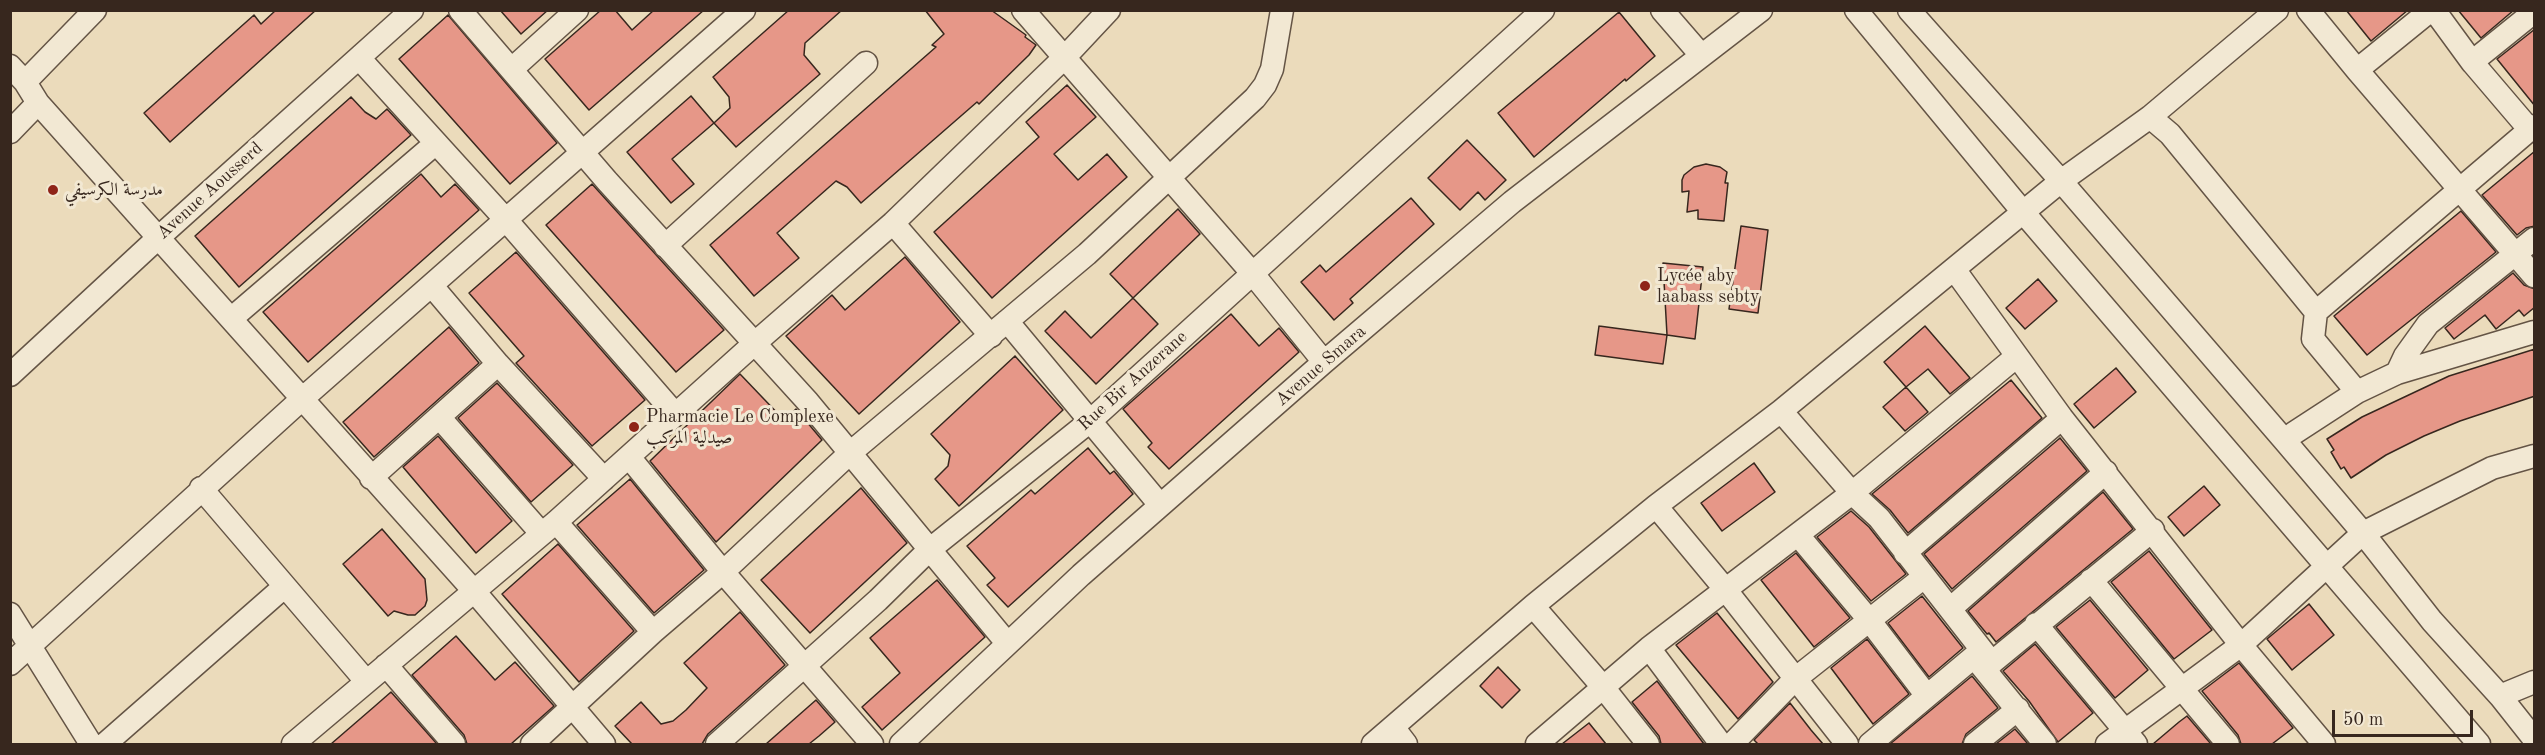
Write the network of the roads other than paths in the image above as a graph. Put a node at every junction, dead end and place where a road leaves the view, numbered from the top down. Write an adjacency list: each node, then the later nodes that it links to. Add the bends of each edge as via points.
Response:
1 (95, 10): 25 (street)
2 (412, 10): 20 (street, Avenue Aousserd)
3 (460, 10): 23 (street)
4 (577, 10): 23 (street)
5 (744, 10): 31 (street)
6 (1023, 10): 19 (street)
7 (1109, 10): 19 (street)
8 (1282, 10): 32 (street, via 1272,69 1265,86)
9 (1662, 10): 18 (street)
10 (1761, 10): 18 (street, Avenue Smara)
11 (1856, 10): 35 (street)
12 (1909, 10): 33 (street)
13 (2277, 10): 27 (street)
14 (2308, 10): 24 (street)
15 (2432, 10): 21 (street); 24 (street)
16 (2535, 12): 21 (street)
17 (1534, 13): 43 (street, Rue Bir Anzerane)
18 (1701, 55): 53 (street, Avenue Smara, via 1512,202)
19 (1065, 57): 32 (street); 37 (street)
20 (359, 58): 30 (street); 38 (street, Avenue Aousserd)
21 (2472, 62): 28 (street)
22 (866, 63): 40 (street)
23 (512, 69): 31 (street)
24 (2357, 70): 34 (street)
25 (17, 74): 26 (street)
26 (38, 103): 29 (street); 38 (street)
27 (2150, 117): 33 (street); 46 (street, via 2170,134)
28 (2532, 128): 34 (street)
29 (10, 132)
30 (436, 143): 36 (street); 47 (street)
31 (584, 153): 36 (street); 40 (street)
32 (1169, 179): 43 (street); 48 (street)
33 (2061, 181): 35 (street); 64 (street)
34 (2460, 188): 41 (street); 46 (street)
35 (2023, 212): 42 (street); 81 (street)
36 (507, 221): 45 (street); 60 (street)
37 (893, 223): 50 (street); 51 (street)
38 (158, 238): 47 (street); 56 (street, Avenue Aousserd)
39 (2535, 239): 41 (street)
40 (665, 246): 51 (street)
41 (2516, 254): 44 (street); 55 (street, via 2428,324)
42 (1953, 269): 52 (street); 59 (street)
43 (1253, 274): 53 (street); 63 (street, Rue Bir Anzerane)
44 (2535, 276)
45 (432, 286): 54 (street); 58 (street)
46 (2316, 312): 57 (street, via 2313,339)
47 (232, 318): 58 (street)
48 (1007, 321): 50 (street); 63 (street)
49 (2535, 332): 55 (street)
50 (991, 336): 65 (street)
51 (755, 343): 60 (street); 65 (street)
52 (2017, 356): 62 (street); 72 (street)
53 (1324, 362): 73 (street, Avenue Smara)
54 (498, 364): 61 (street); 70 (street)
55 (2397, 373): 57 (street)
56 (10, 375)
57 (2357, 392): 64 (street)
58 (302, 399): 69 (street); 71 (street)
59 (1781, 411): 72 (street); 74 (street)
60 (675, 414): 67 (street)
61 (440, 418): 69 (street); 75 (street)
62 (2062, 418): 68 (street); 80 (street)
63 (1089, 422): 73 (street); 79 (street, Rue Bir Anzerane)
64 (2286, 441): 77 (street)
65 (850, 453): 79 (street); 82 (street)
66 (2535, 456): 77 (street, via 2492,468)
67 (629, 457): 70 (street); 82 (street)
68 (2106, 472): 76 (street); 89 (street)
69 (372, 478): 87 (street)
70 (604, 479): 75 (street)
71 (201, 488): 85 (street); 95 (street)
72 (1852, 493): 78 (street); 80 (street, via 1879,518)
73 (1160, 505): 94 (street, Avenue Smara)
74 (1656, 506): 86 (street); 88 (street)
75 (549, 528): 87 (street); 93 (street)
76 (2153, 530): 84 (street); 96 (street)
77 (2363, 533): 81 (street); 108 (street, via 2432,621)
78 (1798, 535): 86 (street); 91 (street)
79 (929, 550): 94 (street); 101 (street, Rue Bir Anzerane)
80 (1905, 554): 83 (street)
81 (2326, 565): 96 (street); 134 (street)
82 (723, 572): 93 (street); 101 (street)
83 (1924, 577): 89 (street); 91 (street)
84 (2091, 580): 92 (street); 106 (street)
85 (284, 587): 103 (street); 117 (street)
86 (1725, 589): 97 (street); 102 (street)
87 (474, 591): 100 (street); 109 (street)
88 (1533, 606): 105 (street); 111 (street)
89 (1950, 609): 98 (street)
90 (10, 614): 95 (street)
91 (1870, 621): 102 (street); 107 (street)
92 (2036, 624): 98 (street); 113 (street)
93 (653, 632): 109 (street)
94 (1007, 643): 123 (street, Avenue Smara)
95 (31, 645): 99 (street); 116 (street)
96 (2241, 645): 106 (street); 114 (street)
97 (1648, 648): 105 (street); 127 (street)
98 (1983, 660): 107 (street); 110 (street)
99 (10, 664)
100 (386, 665): 103 (street); 118 (street)
101 (804, 666): 121 (street, Rue Bir Anzerane); 122 (street)
102 (1795, 679): 128 (street); 129 (street)
103 (366, 681): 115 (street)
104 (2535, 682): 108 (street)
105 (1603, 687): 125 (street); 126 (street)
106 (2182, 688): 113 (street); 133 (street)
107 (1927, 696): 130 (street)
108 (2500, 696): 112 (street)
109 (573, 707): 119 (street); 120 (street)
110 (2018, 709): 131 (street); 132 (street)
111 (1400, 736): 124 (street)
112 (2535, 739)
113 (2123, 740)
114 (2313, 740)
115 (302, 742)
116 (91, 744)
117 (105, 744)
118 (454, 744)
119 (532, 744)
120 (604, 744)
121 (717, 744)
122 (872, 744)
123 (901, 744)
124 (1373, 744)
125 (1537, 744)
126 (1648, 744)
127 (1721, 744)
128 (1732, 744)
129 (1847, 744)
130 (1870, 744)
131 (1974, 744)
132 (2045, 744)
133 (2228, 744)
134 (2479, 744)

